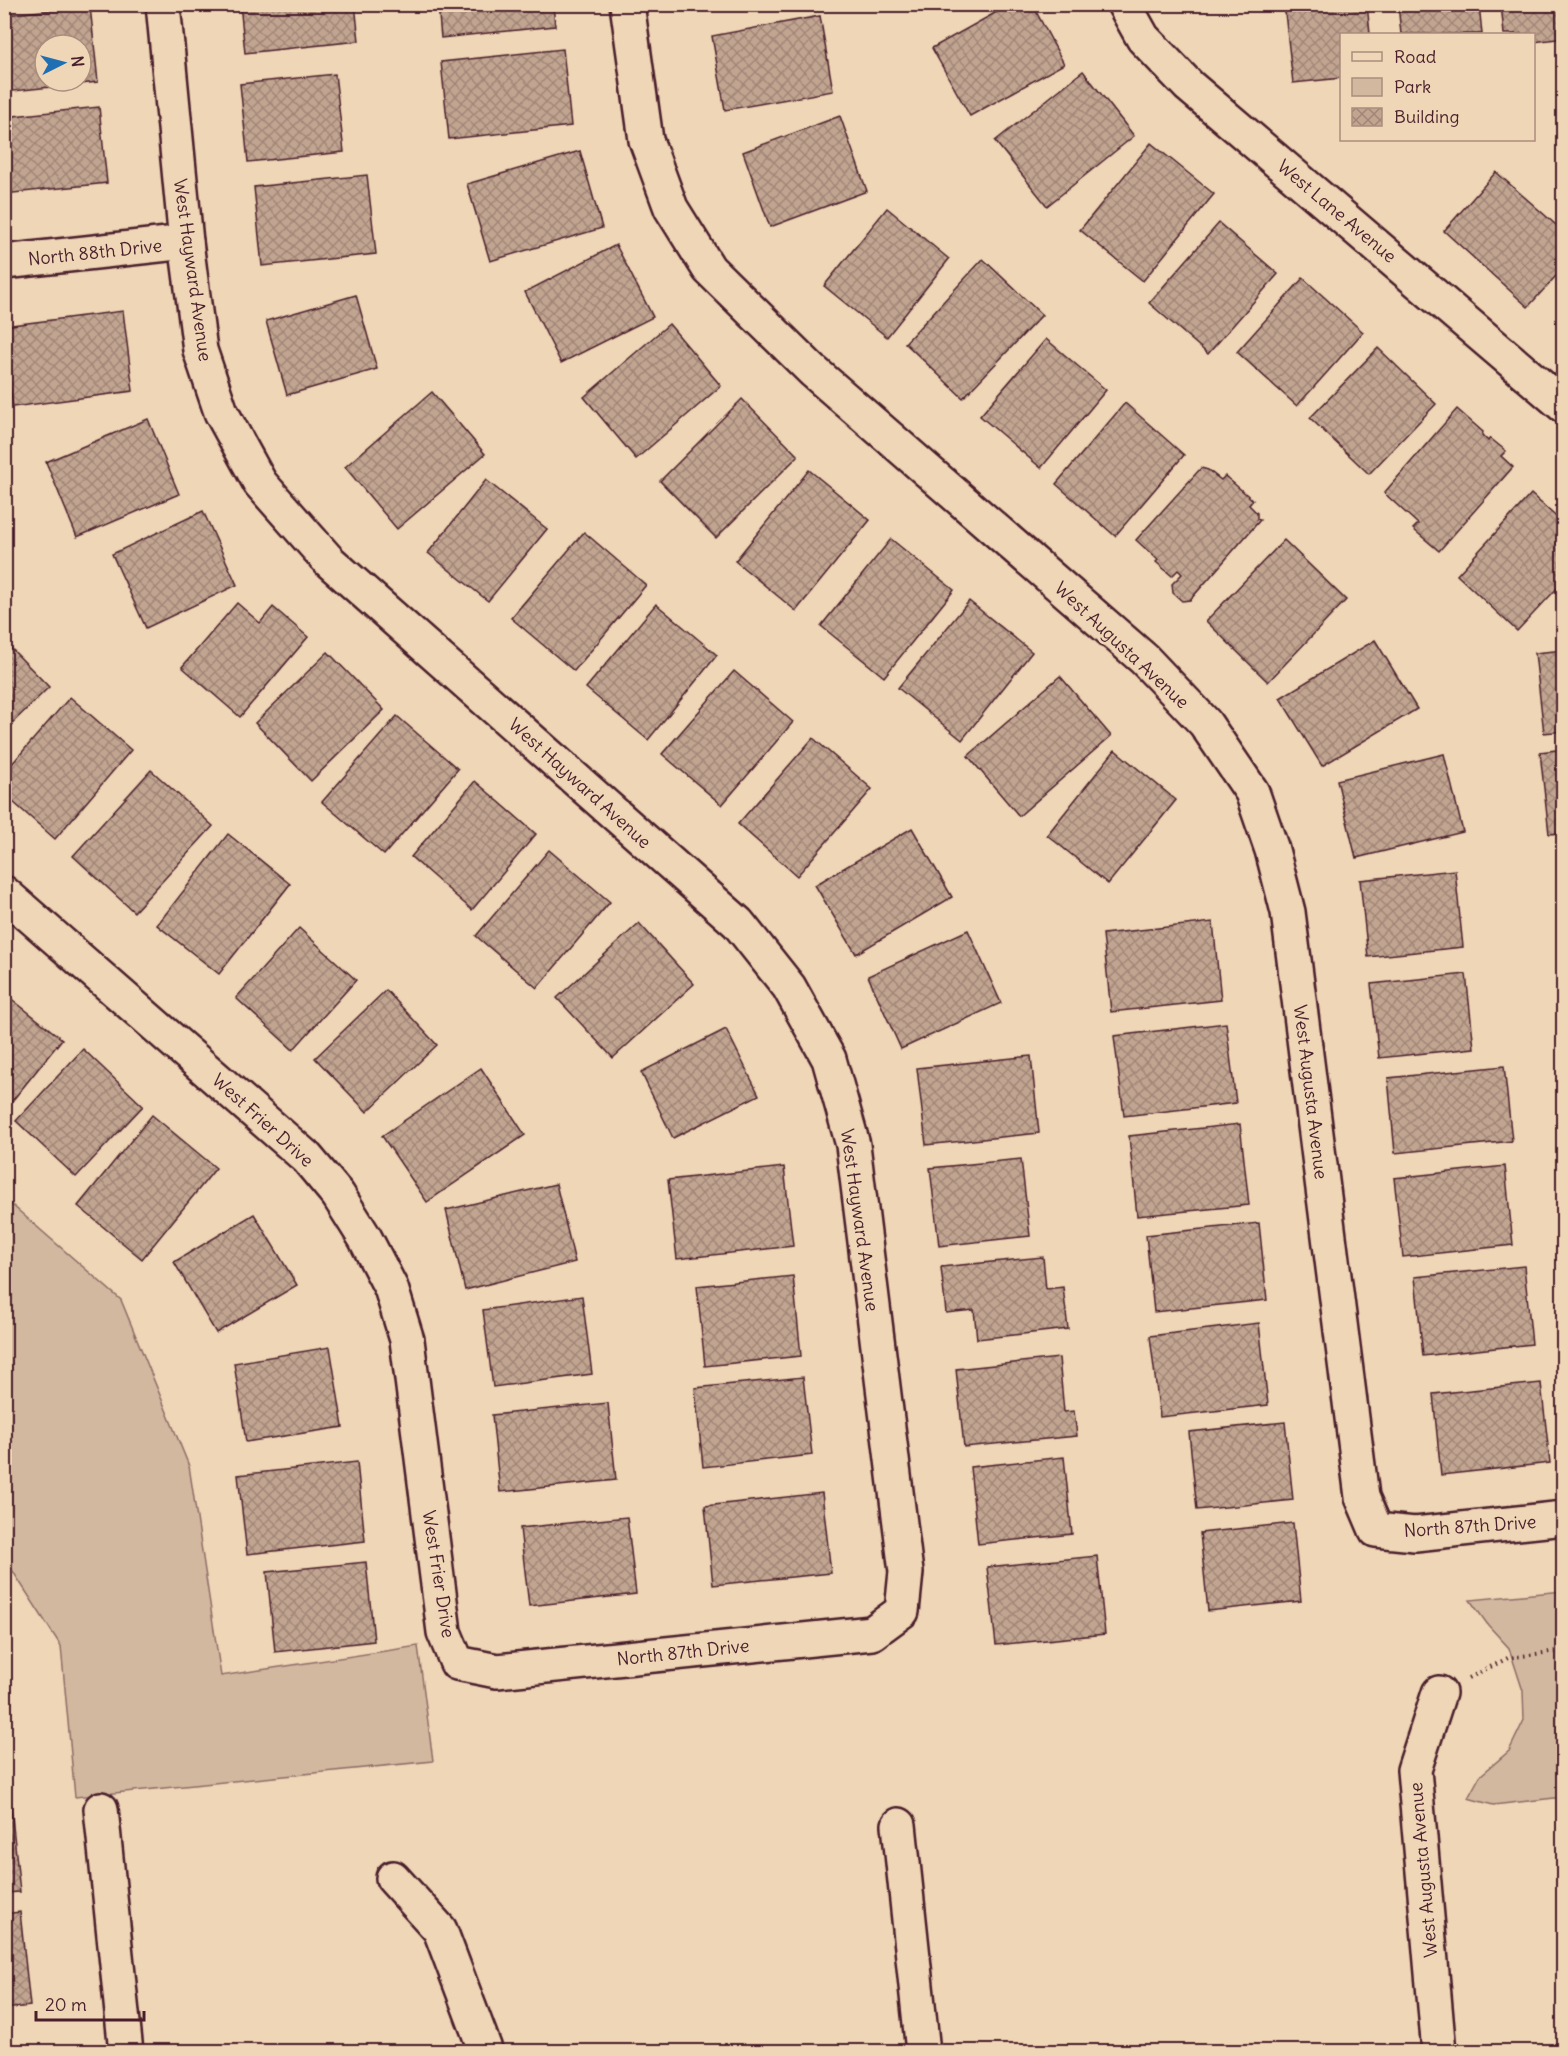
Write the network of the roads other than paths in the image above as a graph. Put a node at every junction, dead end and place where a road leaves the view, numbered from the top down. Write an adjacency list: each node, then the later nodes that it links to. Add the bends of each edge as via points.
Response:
1 (163, 4): 4 (street, West Hayward Avenue)
2 (627, 4): 9 (street, West Augusta Avenue, via 646,140 672,208 709,269 813,371 1144,659 1205,723 1252,792 1288,912 1362,1497)
3 (1124, 4): 6 (street, West Lane Avenue, via 1143,38 1189,86)
4 (186, 242): 5 (street, North 88th Drive); 10 (street, West Hayward Avenue, via 200,350 221,412 260,483 329,561 738,923 789,987 829,1059 853,1145 906,1572)
5 (4, 262)
6 (1563, 406)
7 (4, 893): 11 (street, West Frier Drive, via 307,1158 338,1195 365,1238 391,1288 407,1340 444,1632)
8 (1563, 1518): 9 (street, North 87th Drive, via 1415,1534)
9 (1376, 1530)
10 (902, 1611): 11 (street, North 87th Drive, via 872,1633 497,1671)
11 (457, 1663)
12 (1439, 1693): 19 (street, West Augusta Avenue, via 1414,1770)
13 (101, 1809): 16 (street)
14 (899, 1825): 18 (street)
15 (393, 1878): 17 (street, via 440,1930)
16 (126, 2052)
17 (486, 2052)
18 (923, 2052)
19 (1439, 2052)

